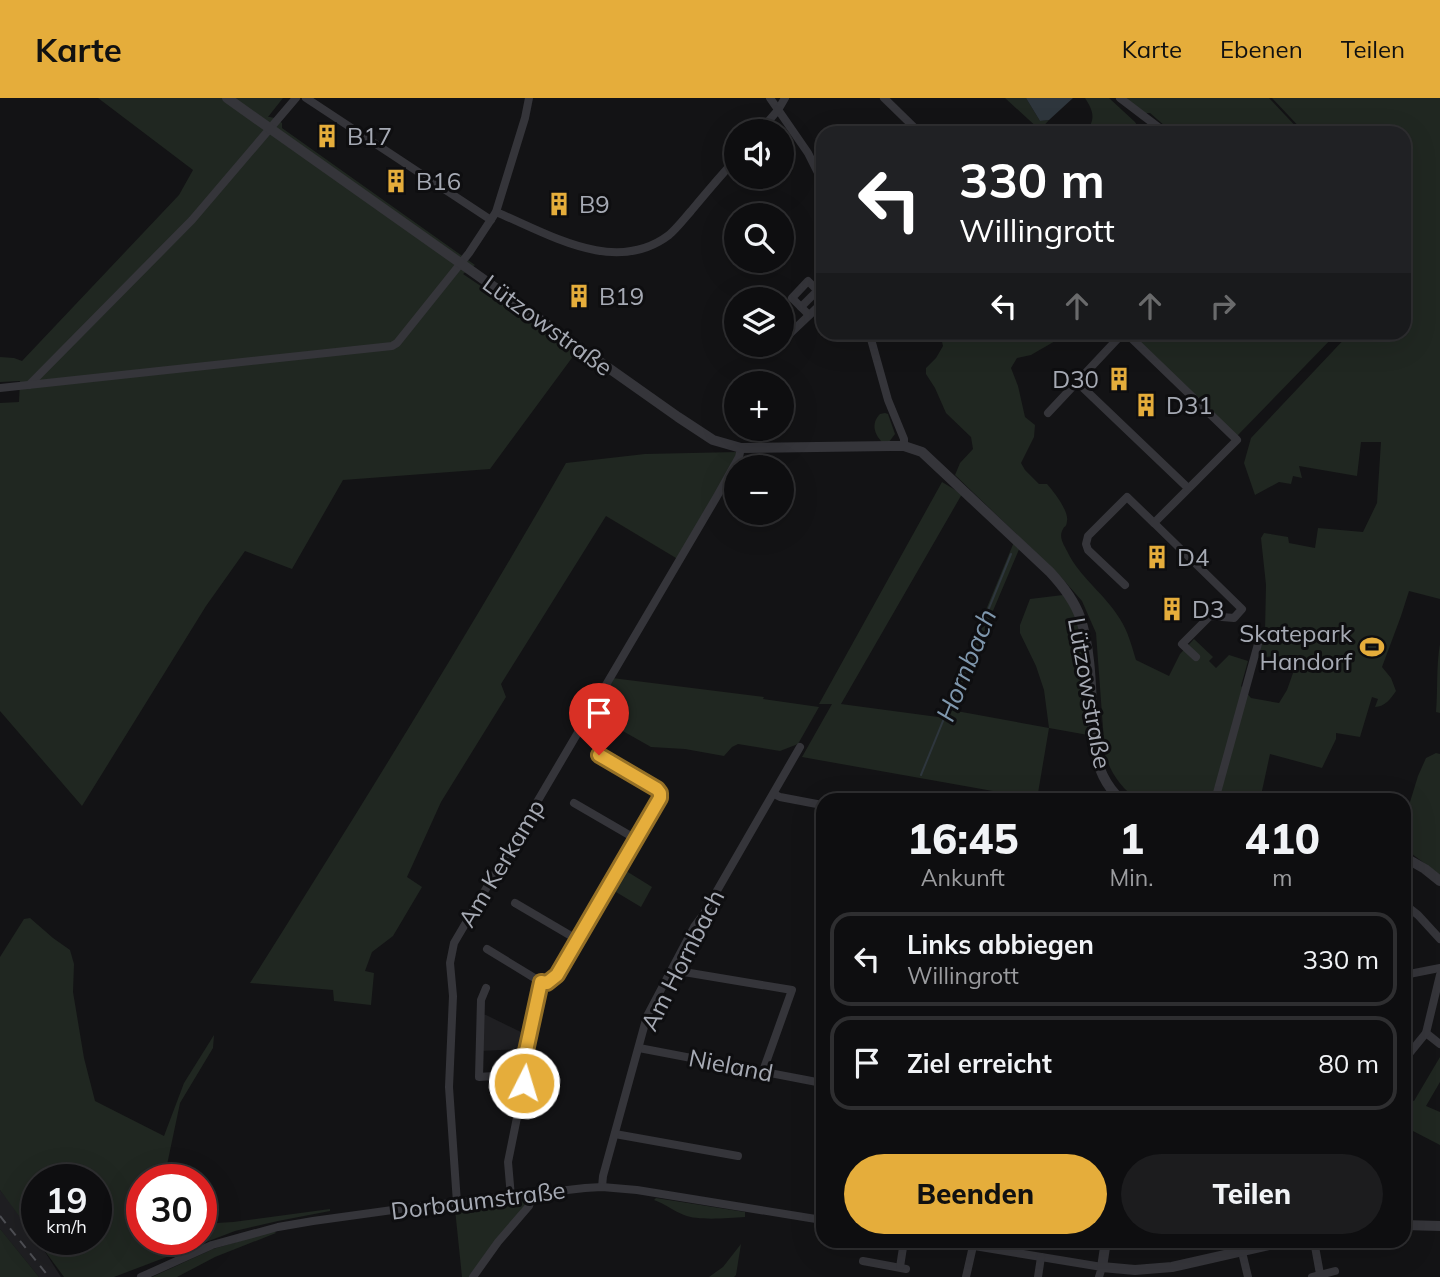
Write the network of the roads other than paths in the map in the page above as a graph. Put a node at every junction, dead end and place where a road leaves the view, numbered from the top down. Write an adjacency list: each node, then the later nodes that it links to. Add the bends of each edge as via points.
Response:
1 (227, 98): 13 (street, Lützowstraße)
2 (296, 98): 13 (street)
3 (306, 98): 17 (street)
4 (529, 98): 16 (street)
5 (770, 98): 9 (street)
6 (785, 98): 9 (street)
7 (884, 98): 11 (street)
8 (1120, 98): 12 (street)
9 (778, 110): 10 (street); 14 (street)
10 (770, 119)
11 (913, 126)
12 (1157, 126)
13 (270, 129): 18 (street, Lützowstraße); 27 (street, via 192,220)
14 (816, 169)
15 (724, 173): 16 (street, via 671,233 655,244 621,253 577,246)
16 (496, 212): 17 (street)
17 (491, 220): 18 (street)
18 (461, 263): 27 (street, via 392,346); 31 (street, Lützowstraße, via 703,435)
19 (816, 295): 21 (street, via 801,307)
20 (816, 309): 21 (street)
21 (809, 315): 22 (street)
22 (794, 329)
23 (871, 340): 30 (street)
24 (1117, 340): 26 (street)
25 (1133, 340): 32 (street, via 1237,440)
26 (1077, 382): 29 (street); 32 (street)
27 (29, 385): 28 (street)
28 (0, 388)
29 (1048, 413)
30 (904, 446): 31 (street, Lützowstraße); 39 (street, Lützowstraße, via 929,458 1068,594 1086,638 1094,747)
31 (741, 448): 70 (street, Am Kerkamp, via 716,499 454,943 449,1087)
32 (1188, 488): 33 (street)
33 (1154, 523): 34 (street, via 1127,497 1088,536 1088,550); 36 (street, via 1242,609 1234,618 1210,616 1182,644)
34 (1125, 585)
35 (1261, 634): 40 (street)
36 (1196, 657)
37 (800, 747): 41 (street, Am Hornbach)
38 (599, 755): 44 (street, via 660,793)
39 (1112, 793)
40 (1217, 793)
41 (774, 794): 43 (street); 53 (street, Am Hornbach)
42 (574, 803): 44 (street)
43 (816, 804)
44 (636, 839): 50 (street)
45 (1411, 860): 46 (street)
46 (1440, 881)
47 (515, 903): 50 (street)
48 (1411, 910): 49 (street)
49 (1440, 939)
50 (578, 940): 56 (street, via 557,975)
51 (487, 948): 56 (street)
52 (1440, 968): 54 (street)
53 (672, 970): 60 (street, Am Hornbach, via 647,1016); 62 (street, via 792,990)
54 (1411, 974)
55 (1440, 975): 58 (street)
56 (541, 982): 63 (street)
57 (486, 988): 63 (street, via 481,1000 479,1077)
58 (1426, 1033): 59 (street); 61 (street)
59 (1440, 1044)
60 (639, 1048): 62 (street, Nieland); 65 (street, Am Hornbach)
61 (1411, 1051)
62 (763, 1071): 64 (street, Nieland)
63 (521, 1074): 69 (street, via 524,1083 509,1162)
64 (816, 1082)
65 (615, 1134): 66 (street); 67 (street, Am Hornbach)
66 (738, 1156)
67 (602, 1187): 68 (street, Dorbaumstraße); 71 (street, Dorbaumstraße)
68 (532, 1194): 69 (street, Dorbaumstraße); 87 (street, via 529,1206)
69 (511, 1197): 70 (street, Dorbaumstraße)
70 (457, 1203): 86 (street, Dorbaumstraße, via 261,1231 212,1245)
71 (816, 1219)
72 (1411, 1225): 73 (street)
73 (1440, 1226)
74 (904, 1248): 82 (street, via 903,1268)
75 (973, 1248): 88 (street)
76 (985, 1248): 81 (street)
77 (1105, 1248): 84 (street)
78 (1258, 1248): 80 (street)
79 (1314, 1248): 85 (street)
80 (1242, 1252): 84 (street, via 1162,1269); 90 (street)
81 (1041, 1257): 84 (street); 89 (street)
82 (863, 1261)
83 (1335, 1271): 85 (street)
84 (1100, 1272)
85 (1316, 1276)
86 (141, 1277)
87 (473, 1277)
88 (966, 1277)
89 (1038, 1277)
90 (1248, 1277)

